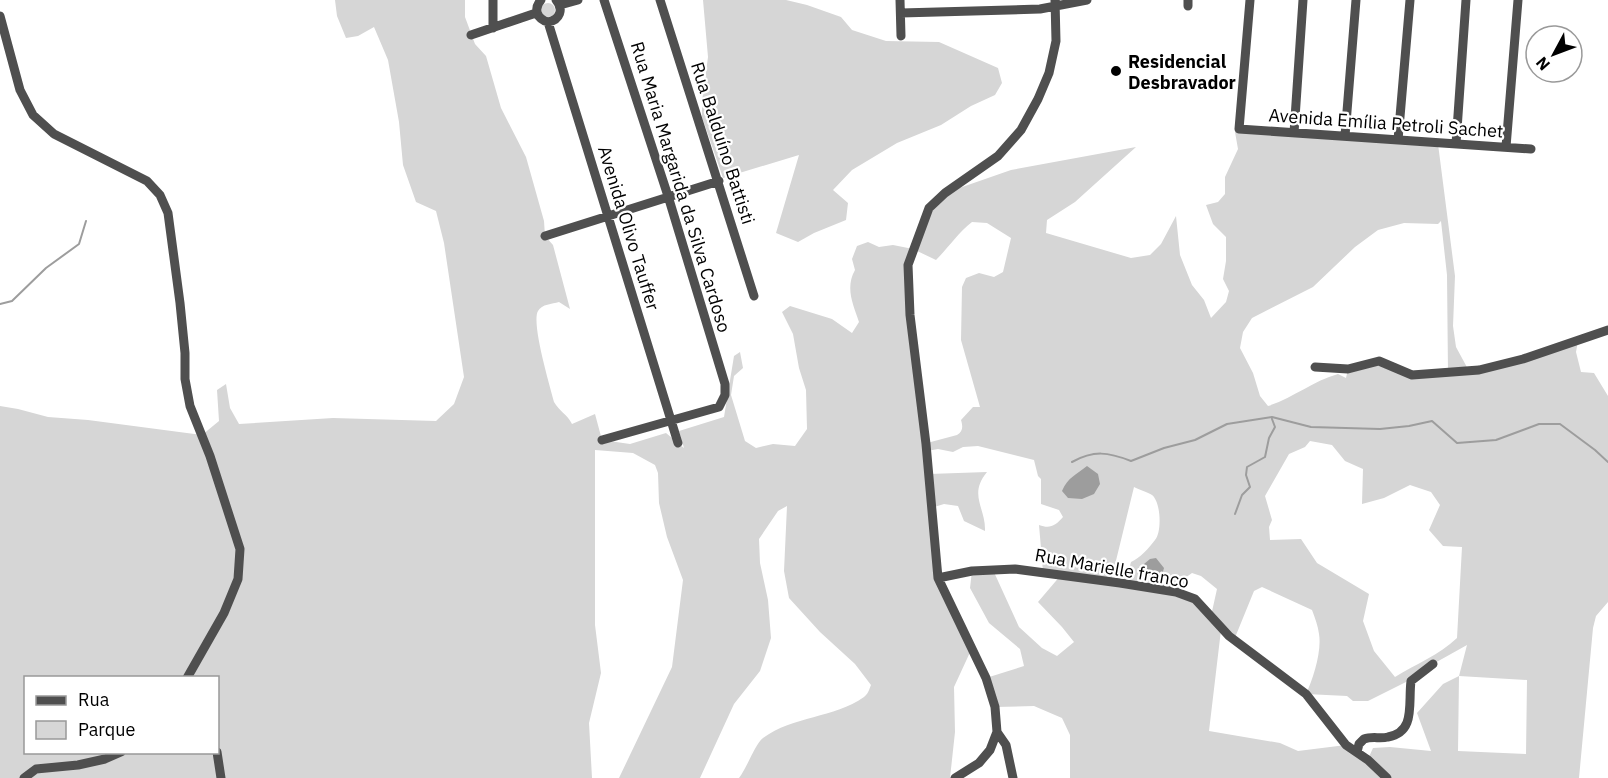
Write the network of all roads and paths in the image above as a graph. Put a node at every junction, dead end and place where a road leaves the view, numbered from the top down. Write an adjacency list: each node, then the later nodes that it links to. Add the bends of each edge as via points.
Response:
1 (493, 0): 20 (street)
2 (541, 0): 16 (street)
3 (578, 0): 14 (street)
4 (604, 0): 30 (street, Rua Maria Margarida da Silva Cardoso)
5 (660, 0): 29 (street, Rua Balduíno Battisti)
6 (900, 0): 17 (street)
7 (1087, 0): 15 (street)
8 (1250, 0): 23 (street, Avenida Emília Petroli Sachet, via 1239,129)
9 (1303, 0): 23 (street)
10 (1356, 0): 24 (street)
11 (1410, 0): 25 (street)
12 (1466, 0): 26 (street)
13 (1518, 0): 27 (street)
14 (558, 3): 19 (street, via 561,10 557,19)
15 (1055, 3): 17 (street); 39 (street, via 1056,41 1049,73 1021,130 999,156 929,208 908,265 907,289)
16 (536, 13): 19 (street); 20 (street)
17 (901, 13): 22 (street)
18 (0, 16): 41 (street, via 20,90 33,115 54,134 147,181 160,195 168,213 190,406 240,549 238,579 224,613)
19 (548, 22): 31 (street, Avenida Olivo Tauffer)
20 (493, 28): 21 (street)
21 (471, 35)
22 (901, 36)
23 (1294, 133): 24 (street, Avenida Emília Petroli Sachet)
24 (1345, 136): 25 (street, Avenida Emília Petroli Sachet)
25 (1398, 140): 26 (street, Avenida Emília Petroli Sachet)
26 (1456, 144): 27 (street, Avenida Emília Petroli Sachet)
27 (1506, 147): 28 (street, Avenida Emília Petroli Sachet)
28 (1531, 149)
29 (719, 181): 30 (street); 33 (street, Rua Balduíno Battisti)
30 (668, 196): 31 (street); 36 (street, Rua Maria Margarida da Silva Cardoso, via 725,390 719,406)
31 (608, 215): 32 (street); 36 (street, Avenida Olivo Tauffer)
32 (545, 236)
33 (754, 296)
34 (1608, 330): 35 (street, via 1523,360 1479,370 1412,375 1379,361 1348,369)
35 (1315, 367)
36 (672, 422): 37 (street); 38 (street, Avenida Olivo Tauffer)
37 (602, 440)
38 (678, 444)
39 (938, 578): 42 (street, via 986,678 995,707); 43 (street, Rua Marielle franco, via 1015,568 1176,592 1195,599 1229,636 1306,694 1346,745)
40 (1433, 664): 43 (street, via 1411,681 1410,717 1405,729 1398,735 1364,739)
41 (187, 676)
42 (997, 732): 48 (street, via 979,763); 49 (street, via 1006,745)
43 (1357, 752): 50 (street, Rua Marielle franco)
44 (118, 754): 46 (street, via 78,765 36,769)
45 (217, 754): 47 (street)
46 (24, 778)
47 (221, 778)
48 (955, 778)
49 (1013, 778)
50 (1387, 778)

